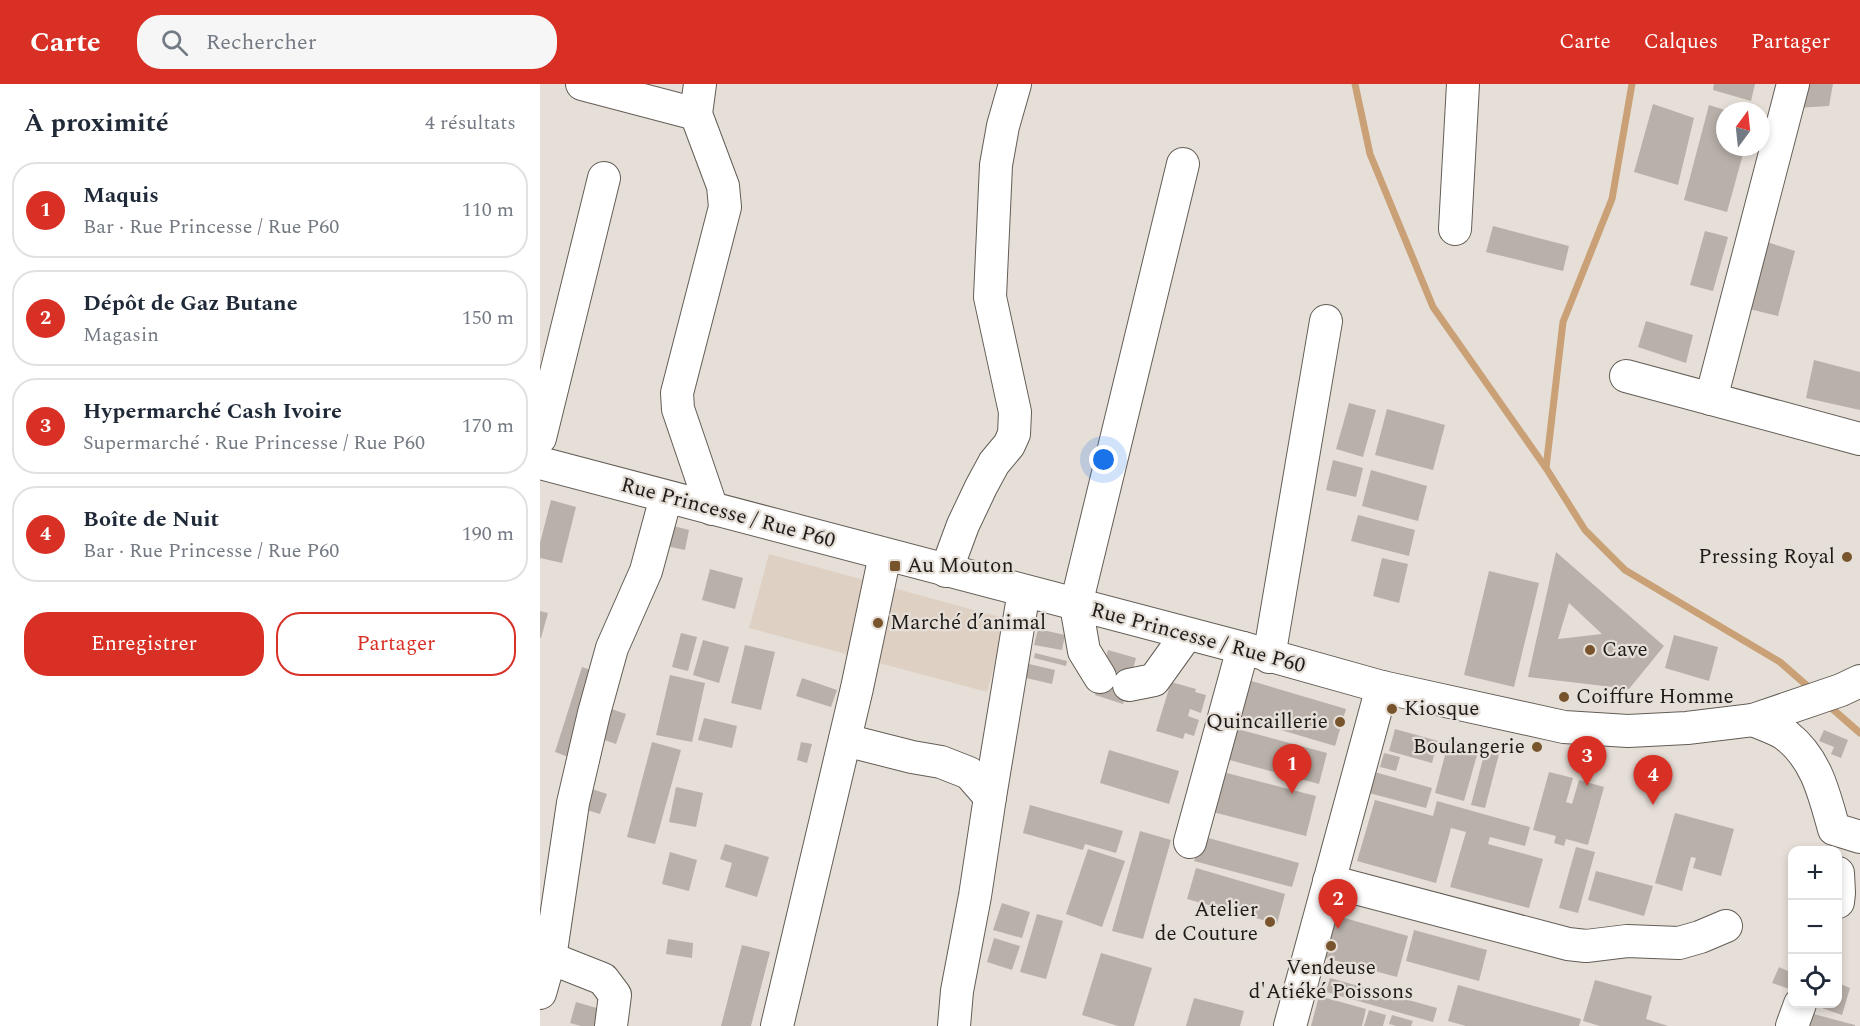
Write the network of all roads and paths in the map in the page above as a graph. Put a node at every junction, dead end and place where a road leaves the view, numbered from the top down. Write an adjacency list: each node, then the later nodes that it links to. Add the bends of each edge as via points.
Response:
1 (582, 84): 5 (street)
2 (1015, 84): 18 (street, via 996,165 990,297 1015,412 1014,434 981,487)
3 (1463, 84): 8 (street)
4 (1793, 84): 11 (street)
5 (698, 99): 16 (street, via 723,186 725,207 677,401)
6 (1183, 164): 20 (street)
7 (604, 178): 12 (street)
8 (1455, 229)
9 (1326, 321): 22 (street)
10 (1626, 376): 11 (street)
11 (1711, 399): 13 (street)
12 (540, 438)
13 (1860, 439)
14 (540, 463): 15 (street, Rue Princesse / Rue P60)
15 (666, 496): 16 (street, Rue Princesse / Rue P60); 32 (street, via 646,571 612,648 594,713 573,803)
16 (712, 509): 17 (street, Rue Princesse / Rue P60)
17 (885, 555): 18 (street, Rue Princesse / Rue P60); 26 (street)
18 (946, 571): 19 (street, Rue Princesse / Rue P60)
19 (1024, 591): 20 (street, Rue Princesse / Rue P60); 27 (street)
20 (1076, 605): 21 (street, Rue Princesse / Rue P60); 21 (street, via 1084,651 1114,681 1154,680)
21 (1187, 634): 22 (street, Rue Princesse / Rue P60)
22 (1256, 652): 24 (street, Rue Princesse / Rue P60); 29 (street)
23 (1850, 685): 25 (street, Rue Princesse / Rue P60)
24 (1382, 687): 25 (street, Rue Princesse / Rue P60, via 1564,727 1594,730 1652,730); 30 (street)
25 (1753, 720): 28 (street, via 1786,735 1811,761)
26 (845, 740): 27 (street, via 941,762 969,773); 36 (street)
27 (990, 797): 37 (street)
28 (1843, 839)
29 (1190, 842)
30 (1329, 881): 31 (street, via 1568,944 1679,943); 38 (street)
31 (1726, 926)
32 (550, 958): 33 (street); 35 (street, via 603,979 615,995)
33 (540, 993)
34 (1799, 1008): 39 (street)
35 (612, 1026)
36 (777, 1026)
37 (954, 1026)
38 (1290, 1026)
39 (1792, 1026)

